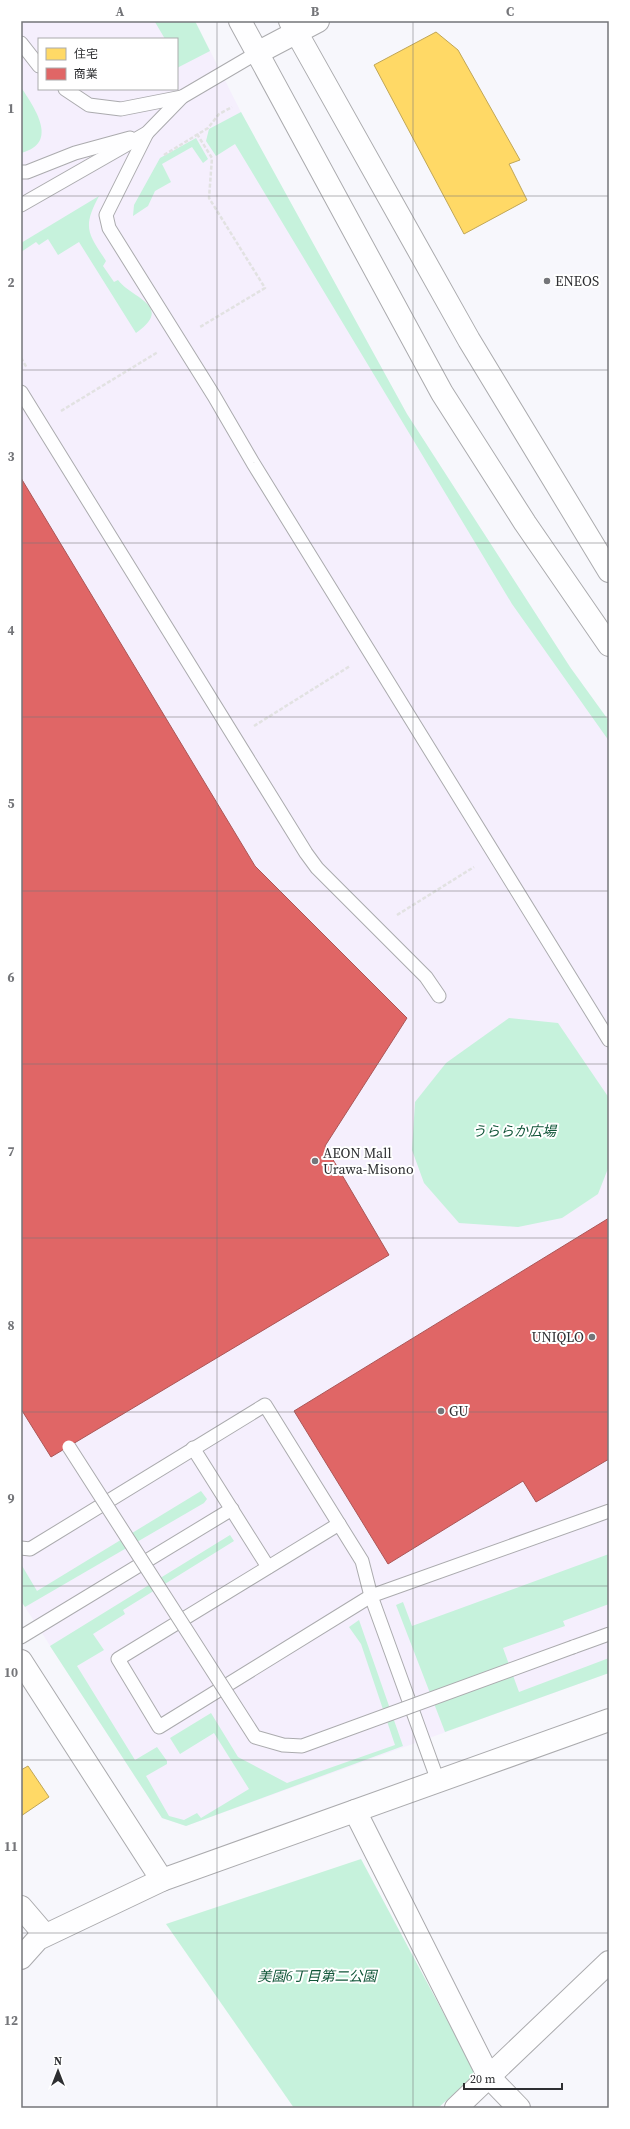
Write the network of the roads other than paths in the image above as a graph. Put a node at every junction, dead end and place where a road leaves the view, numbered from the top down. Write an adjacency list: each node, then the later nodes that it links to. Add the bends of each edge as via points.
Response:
1 (240, 21): 5 (street)
2 (318, 21): 3 (street)
3 (293, 27): 5 (street); 13 (street, via 469,340)
4 (21, 43): 6 (lane)
5 (257, 53): 8 (lane); 14 (street, via 442,393 525,523)
6 (38, 65)
7 (66, 90): 8 (lane, via 89,105 121,109)
8 (182, 97): 9 (lane)
9 (147, 133): 10 (lane, via 75,153); 11 (lane); 16 (lane, via 106,216 108,228 179,339)
10 (21, 172)
11 (21, 205)
12 (21, 392): 15 (lane, via 306,853 317,868 426,977)
13 (609, 572)
14 (609, 645)
15 (439, 996)
16 (609, 1040)
17 (68, 1447): 25 (lane, bridge, via 255,1737 283,1745 302,1746)
18 (193, 1448): 19 (lane); 21 (lane, via 265,1405); 22 (lane, via 30,1549)
19 (232, 1508): 23 (lane); 26 (lane)
20 (609, 1511): 24 (lane)
21 (339, 1524): 23 (lane); 24 (lane, via 362,1562)
22 (21, 1548)
23 (268, 1568): 24 (lane, via 118,1659 159,1727)
24 (372, 1596): 29 (lane)
25 (609, 1634)
26 (21, 1637)
27 (21, 1660): 31 (street)
28 (609, 1720): 29 (street)
29 (438, 1781): 30 (street)
30 (355, 1812): 31 (street); 36 (street)
31 (162, 1880): 33 (street)
32 (21, 1907): 33 (street)
33 (46, 1935): 34 (street, via 38,1939)
34 (21, 1958)
35 (609, 1962): 36 (street)
36 (489, 2077): 37 (street); 38 (street)
37 (456, 2108)
38 (519, 2108)

